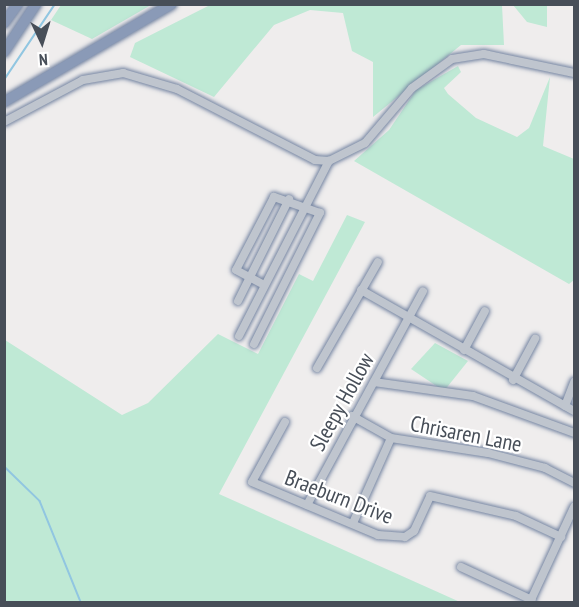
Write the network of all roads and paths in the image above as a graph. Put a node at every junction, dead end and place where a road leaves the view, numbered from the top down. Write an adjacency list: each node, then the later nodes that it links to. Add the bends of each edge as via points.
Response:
1 (18, 4): 4 (highway)
2 (36, 4): 5 (highway)
3 (172, 4): 7 (highway)
4 (4, 23)
5 (4, 52)
6 (574, 73): 9 (street, via 484,54 452,59 412,88 365,143)
7 (4, 102)
8 (4, 122): 9 (street, via 83,80 123,73 170,86 315,159)
9 (329, 161): 11 (street)
10 (289, 200): 11 (street); 13 (street); 13 (street, via 274,197 236,270)
11 (305, 204): 14 (street); 22 (street, via 320,213)
12 (378, 262): 15 (street)
13 (249, 280): 14 (street); 17 (street)
14 (264, 285): 20 (street)
15 (361, 290): 19 (street); 24 (street)
16 (423, 291): 19 (street, Sleepy Hollow)
17 (238, 301)
18 (485, 311): 23 (street)
19 (410, 318): 23 (street); 26 (street, Sleepy Hollow)
20 (239, 336)
21 (535, 339): 25 (street)
22 (254, 344)
23 (464, 350): 25 (street)
24 (317, 368)
25 (513, 380): 28 (street)
26 (374, 382): 30 (street, Sleepy Hollow); 32 (street, via 473,396)
27 (574, 382): 28 (street)
28 (565, 406): 29 (street)
29 (574, 411)
30 (352, 416): 33 (street, Chrisaren Lane); 35 (street, Sleepy Hollow)
31 (285, 422): 35 (street, Braeburn Drive, via 252,482)
32 (574, 433)
33 (391, 438): 34 (street, Chrisaren Lane, via 499,456 545,468); 37 (street)
34 (574, 483)
35 (307, 505): 37 (street, Braeburn Drive)
36 (574, 507): 38 (street)
37 (353, 523): 38 (street, Braeburn Drive, via 378,535 405,537 414,531 430,496 516,516)
38 (561, 537): 40 (street)
39 (461, 567): 40 (street)
40 (531, 601)

